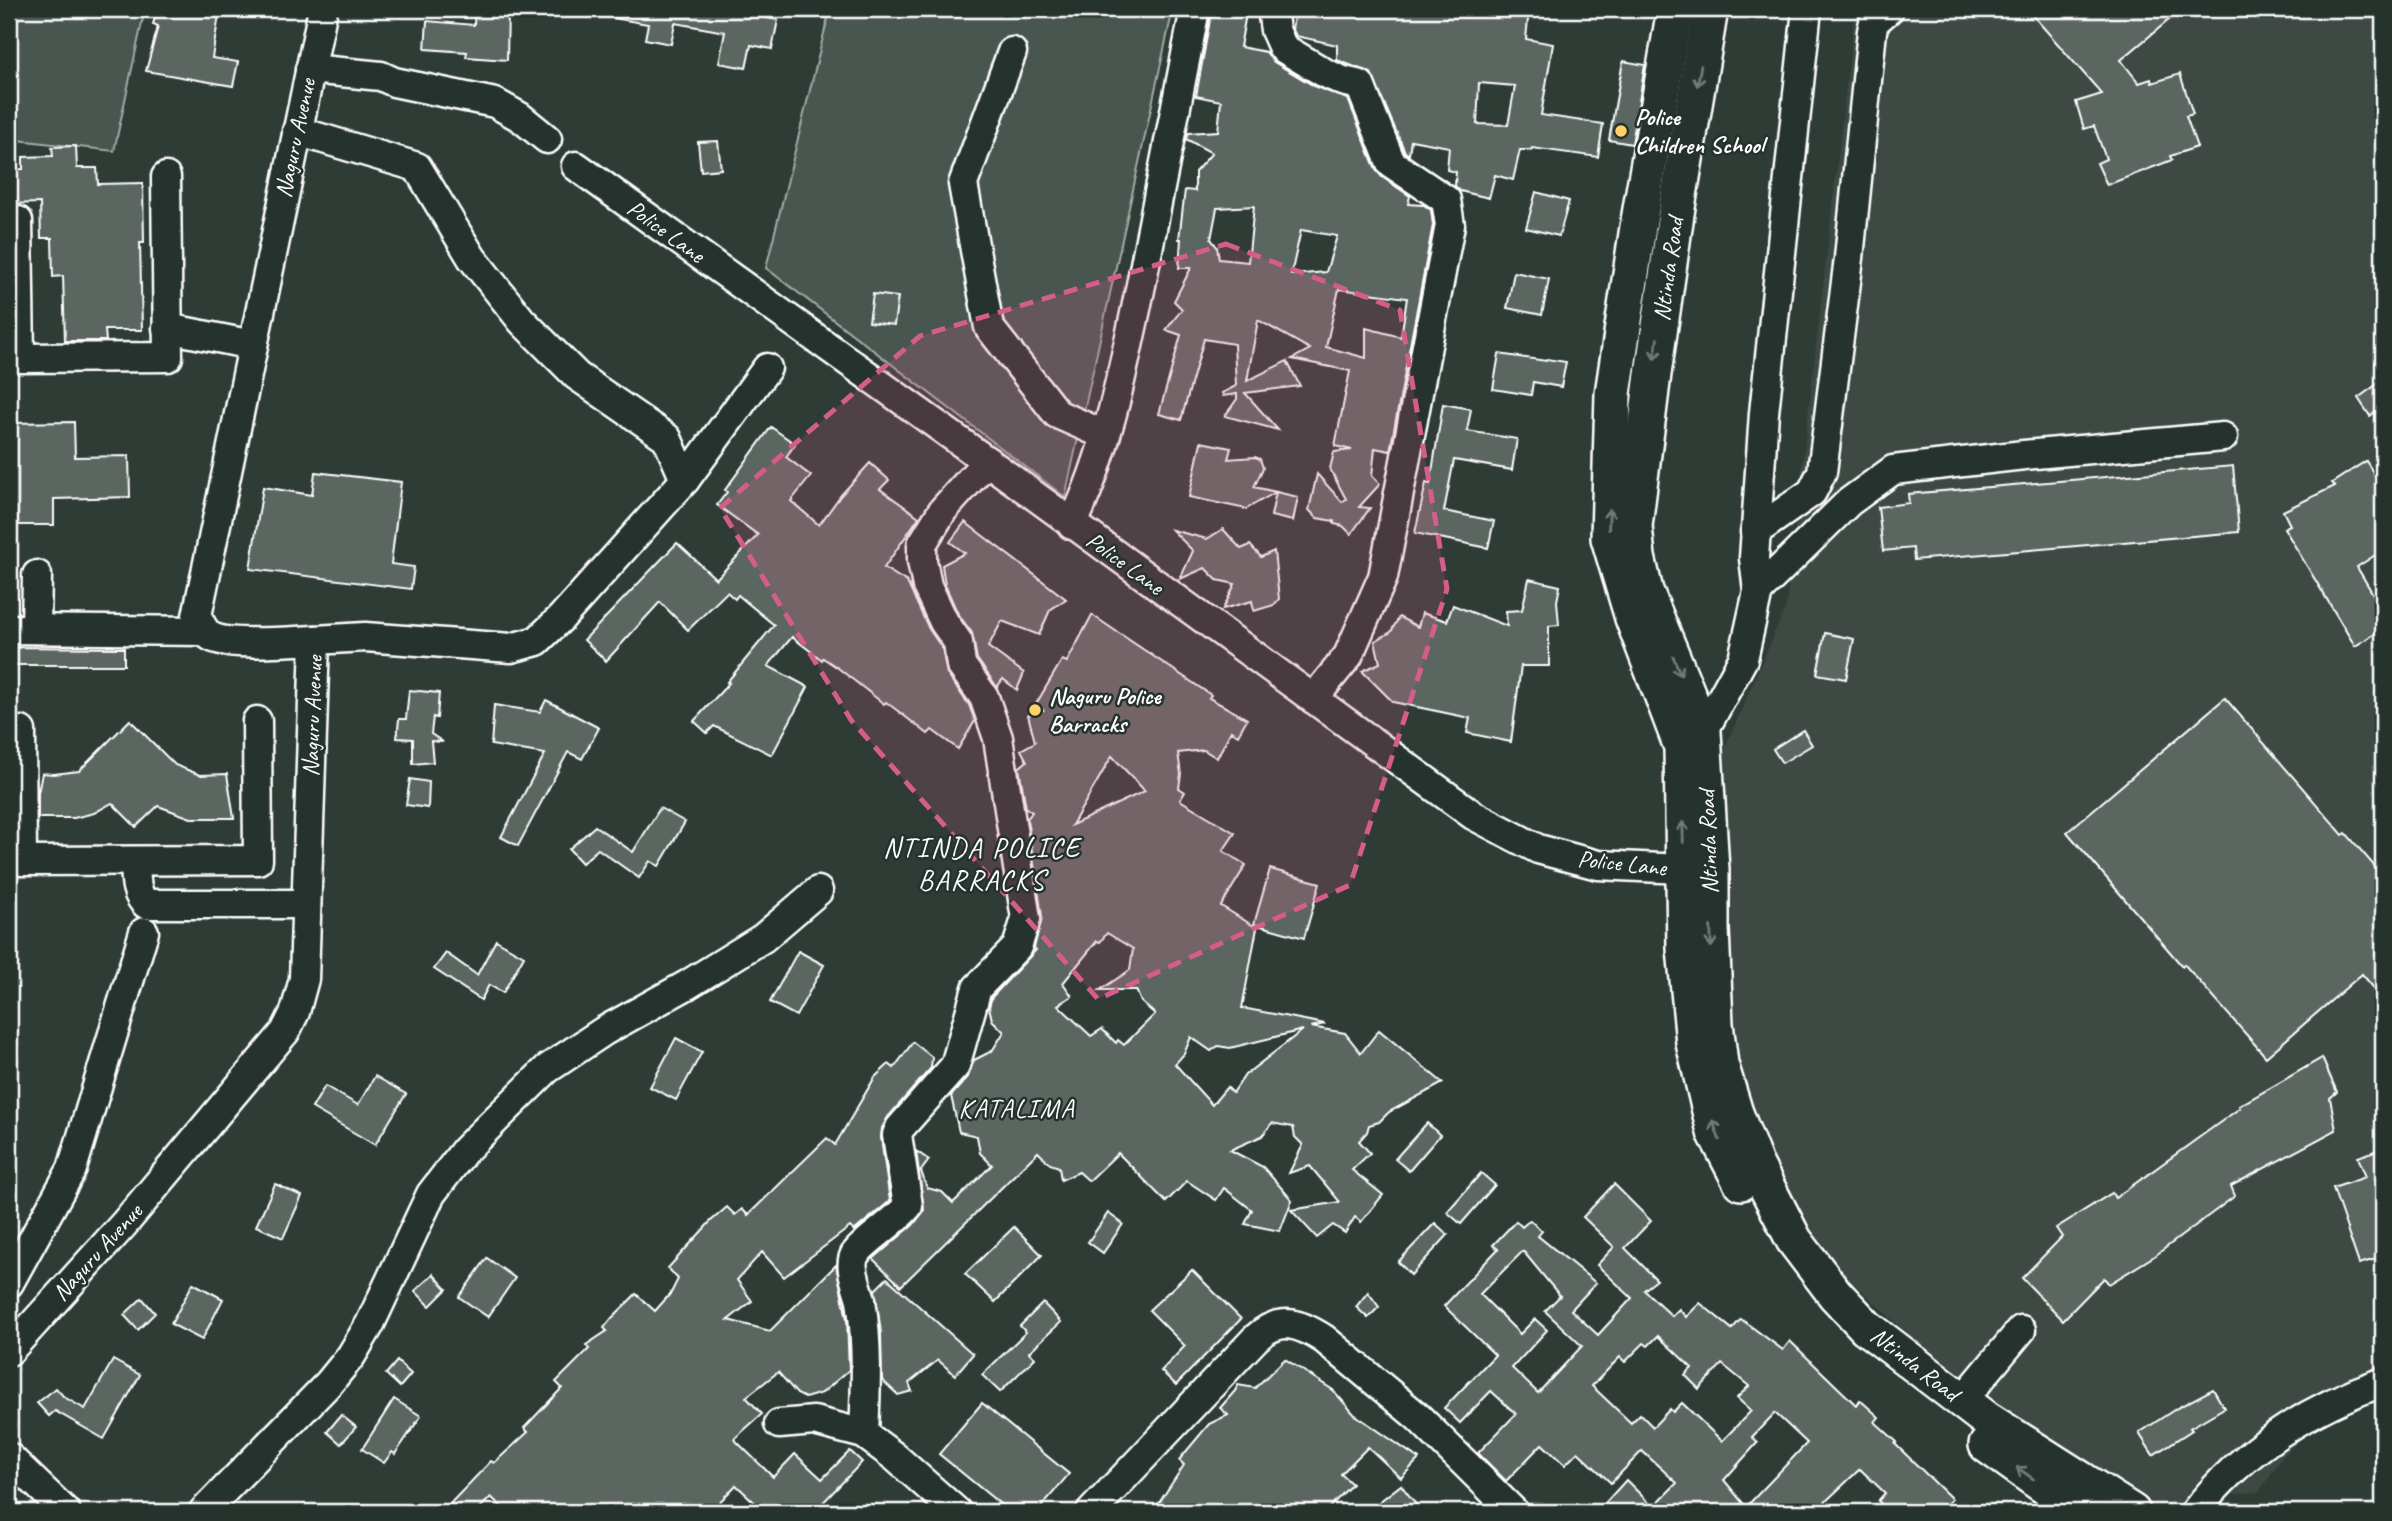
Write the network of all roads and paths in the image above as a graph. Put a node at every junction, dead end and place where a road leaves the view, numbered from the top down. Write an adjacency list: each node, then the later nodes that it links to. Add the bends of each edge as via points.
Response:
1 (323, 9): 9 (street, Naguru Avenue)
2 (1195, 9): 18 (street)
3 (1272, 9): 29 (street, via 1283,48 1334,77 1360,85 1391,163 1446,200 1450,225 1383,577 1348,656)
4 (1675, 9): 34 (main road, Ntinda Road, one-way to 4, via 1682,747 1633,618 1609,538 1614,394)
5 (1710, 9): 32 (main road, Ntinda Road, one-way to 32, via 1673,233 1634,526 1645,591)
6 (1807, 9): 23 (street)
7 (1889, 9): 23 (street, via 1874,22 1872,31 1822,472 1812,492)
8 (1012, 51): 18 (street, via 962,184 989,327 1056,414)
9 (310, 69): 10 (street, Naguru Avenue); 11 (street, via 381,76 495,103)
10 (297, 131): 16 (street, Naguru Avenue); 21 (street, via 417,167 472,258 523,321 577,376 667,438)
11 (547, 139)
12 (576, 166): 20 (street, Police Lane)
13 (166, 177): 15 (street)
14 (18, 221): 15 (street, via 20,358 168,357)
15 (167, 328): 16 (street)
16 (253, 345): 27 (street, Naguru Avenue, via 197,616)
17 (767, 368): 21 (street)
18 (1105, 435): 22 (street)
19 (2223, 437): 25 (street, via 1893,470 1849,502)
20 (987, 461): 22 (street, Police Lane); 44 (street, via 943,510 922,544 922,561 927,586 957,642 961,665 984,697 998,738 1026,919 1017,947 977,988 955,1066 897,1135 908,1206 855,1254 852,1264 867,1339)
21 (685, 480): 28 (street, via 537,641 510,648 365,637)
22 (1072, 525): 29 (street, Police Lane)
23 (1755, 532): 25 (street)
24 (37, 575): 26 (street)
25 (1758, 591): 32 (street, via 1743,659)
26 (22, 629): 27 (street)
27 (205, 631): 28 (street, Naguru Avenue, via 214,638 243,642)
28 (315, 640): 36 (street, Naguru Avenue)
29 (1313, 699): 34 (street, Police Lane, via 1473,815 1538,849 1598,864)
30 (257, 721): 33 (street, via 258,860)
31 (21, 731): 33 (street, via 22,861)
32 (1703, 732): 34 (main road, Ntinda Road)
33 (135, 861): 36 (street, via 138,890 145,904)
34 (1697, 870): 42 (main road, Ntinda Road, one-way to 42, via 1711,941 1720,1063 1755,1164 1794,1240 1835,1294 1866,1327); 51 (main road, Ntinda Road, one-way to 34, via 1854,1347 1817,1311 1773,1252 1716,1132 1694,1043 1685,948)
35 (818, 891): 47 (street, via 763,938 547,1069 465,1150 431,1194 351,1356)
36 (306, 904): 40 (street, Naguru Avenue, via 304,979 285,1032 124,1224)
37 (144, 932): 38 (street, via 72,1169)
38 (9, 1283)
39 (2021, 1330): 42 (street)
40 (9, 1351)
41 (2383, 1382): 53 (street, via 2303,1417 2256,1451)
42 (1962, 1401): 52 (main road, Ntinda Road)
43 (779, 1424): 44 (street, via 814,1421)
44 (864, 1434): 48 (street)
45 (9, 1457): 46 (street)
46 (66, 1512)
47 (203, 1512)
48 (957, 1512)
49 (1091, 1512): 50 (street, via 1256,1338 1268,1327 1286,1324 1324,1339 1418,1417)
50 (1514, 1512)
51 (2081, 1512)
52 (2132, 1512)
53 (2194, 1512)

